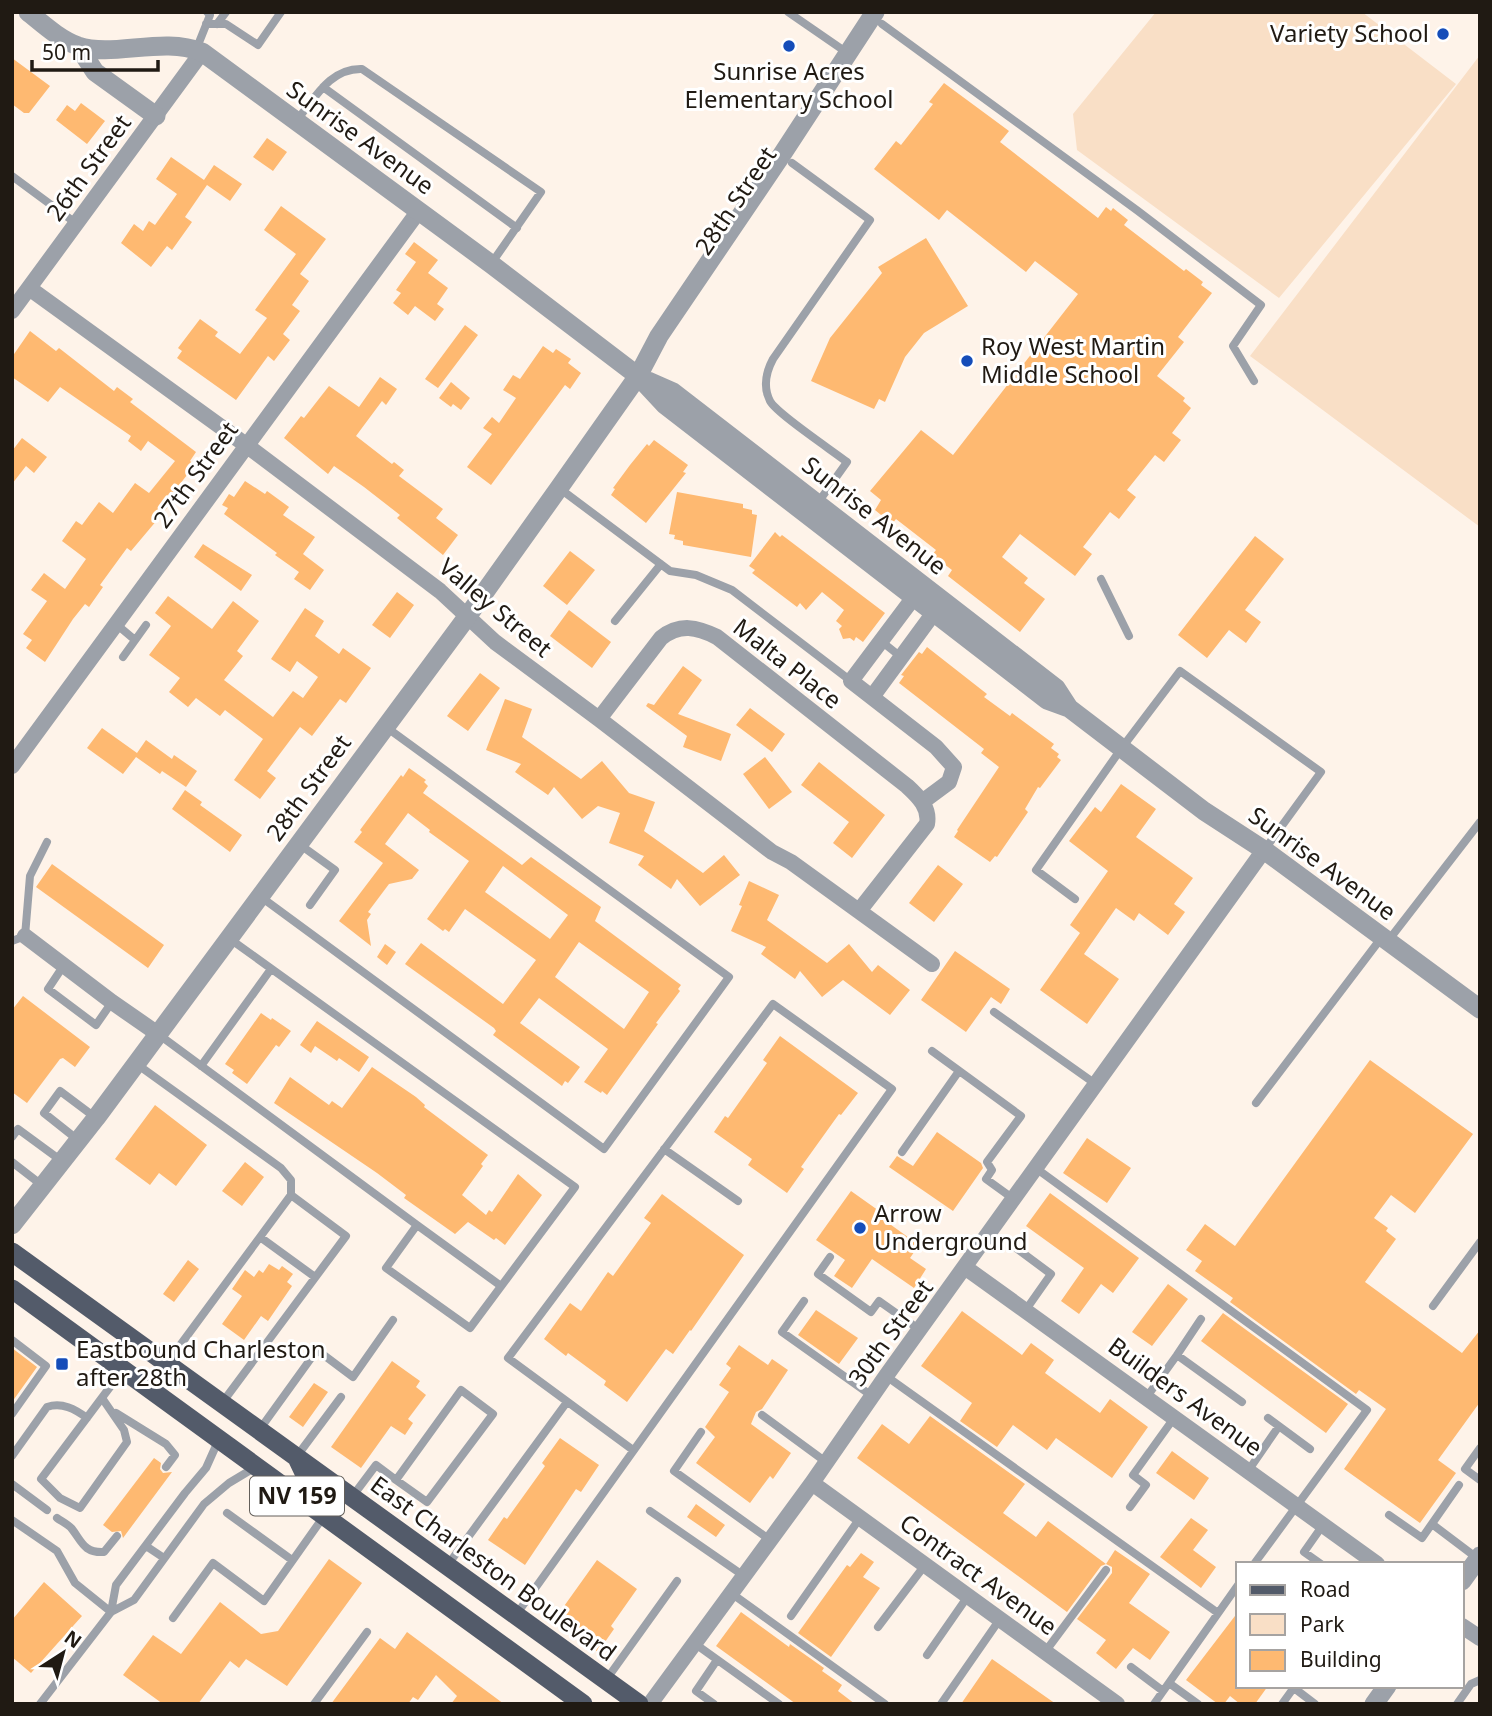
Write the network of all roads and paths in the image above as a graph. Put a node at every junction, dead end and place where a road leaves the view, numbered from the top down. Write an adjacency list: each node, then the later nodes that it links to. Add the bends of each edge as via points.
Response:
1 (28, 12): 9 (street, Sunrise Avenue)
2 (226, 12): 8 (lane)
3 (281, 12): 8 (lane, via 258,45 226,24)
4 (209, 13): 7 (lane)
5 (791, 13): 11 (lane)
6 (882, 16): 11 (street, 28th Street); 15 (street, 28th Street); 24 (lane, via 1261,305 1233,346)
7 (206, 24): 8 (lane); 10 (lane)
8 (217, 24)
9 (78, 46): 10 (street, Sunrise Avenue); 13 (street, via 95,72)
10 (199, 51): 13 (street, 26th Street); 14 (street, Sunrise Avenue)
11 (847, 53): 15 (street, 28th Street)
12 (323, 87): 14 (lane); 19 (lane); 19 (lane, via 348,68 362,69 541,192)
13 (156, 116): 18 (street, 26th Street)
14 (296, 121): 17 (street, Sunrise Avenue)
15 (787, 160): 23 (street, 28th Street, via 669,342); 27 (lane, via 870,220 767,374 767,392 774,406 847,462)
16 (12, 176): 18 (lane)
17 (418, 212): 20 (street, Sunrise Avenue); 25 (street, 27th Street)
18 (77, 223): 21 (street, 26th Street)
19 (517, 228): 20 (lane)
20 (491, 264): 23 (street, Sunrise Avenue)
21 (29, 288): 22 (street, 26th Street); 25 (street, Valley Street)
22 (12, 311)
23 (638, 376): 26 (street, 28th Street); 27 (street, Sunrise Avenue, via 673,392); 30 (street, Sunrise Avenue, via 665,405)
24 (1254, 381)
25 (246, 445): 32 (street, Valley Street, via 440,591); 34 (street, 27th Street)
26 (559, 488): 28 (lane); 32 (street, 28th Street)
27 (817, 503): 30 (street, Sunrise Avenue)
28 (661, 564): 33 (lane); 41 (lane, via 732,590)
29 (1101, 579): 36 (lane)
30 (918, 591): 31 (street, Sunrise Avenue); 38 (street)
31 (938, 607): 40 (street); 45 (street, Sunrise Avenue, via 1047,700 1069,708)
32 (467, 617): 43 (street, Valley Street); 44 (street, 28th Street)
33 (615, 621)
34 (116, 624): 37 (lane); 46 (street, 27th Street)
35 (146, 625): 37 (lane)
36 (1129, 636)
37 (135, 640): 39 (lane)
38 (881, 641): 40 (lane); 41 (street)
39 (123, 657)
40 (901, 657): 42 (street)
41 (851, 681): 42 (street)
42 (872, 697): 47 (street, via 954,766 949,782)
43 (599, 719): 47 (street, Malta Place, via 661,638 680,627 698,629 717,638); 55 (street, Valley Street, via 772,852)
44 (385, 726): 50 (street, 28th Street); 52 (lane, via 729,977 604,1149)
45 (1121, 750): 51 (street, Sunrise Avenue); 51 (lane, via 1180,671 1191,678 1321,772); 53 (lane, via 1036,870)
46 (12, 766)
47 (922, 802): 55 (street, via 927,824)
48 (1480, 822): 58 (lane)
49 (47, 842): 57 (lane, via 30,876)
50 (299, 844): 52 (street, 28th Street); 54 (lane, via 335,870)
51 (1265, 850): 58 (street, Sunrise Avenue); 70 (street, 30th Street)
52 (259, 895): 56 (street, 28th Street)
53 (1075, 899)
54 (310, 905)
55 (859, 911): 59 (street, Valley Street)
56 (228, 938): 61 (lane); 65 (street, 28th Street)
57 (19, 939): 60 (street)
58 (1385, 939): 63 (street, Sunrise Avenue); 71 (lane)
59 (932, 964)
60 (64, 965): 62 (street); 62 (lane, via 48,989 96,1025)
61 (271, 969): 68 (lane); 93 (lane, via 575,1186)
62 (112, 1002): 65 (street)
63 (1480, 1009)
64 (994, 1012): 70 (lane)
65 (158, 1034): 67 (street, 28th Street); 68 (lane)
66 (932, 1051): 69 (lane)
67 (135, 1063): 72 (street, 28th Street); 81 (lane, via 281,1168 291,1180)
68 (201, 1066): 85 (lane)
69 (959, 1071): 76 (lane); 82 (lane, via 1021,1116 987,1162 992,1170 986,1179)
70 (1097, 1085): 79 (street, 30th Street)
71 (1256, 1103)
72 (96, 1118): 74 (street, 28th Street); 74 (lane, via 60,1091 44,1114)
73 (12, 1138): 78 (lane, via 18,1129)
74 (79, 1141): 78 (street, 28th Street)
75 (664, 1149): 83 (lane); 110 (lane, via 508,1358); 125 (lane, via 774,1004 892,1089)
76 (902, 1152)
77 (12, 1162): 80 (lane)
78 (63, 1162): 80 (street, 28th Street)
79 (1037, 1169): 82 (street, 30th Street); 139 (lane, via 1367,1410)
80 (44, 1186): 84 (street, 28th Street)
81 (291, 1195): 86 (lane); 92 (lane, via 346,1236)
82 (1015, 1200): 91 (street, 30th Street)
83 (738, 1201)
84 (12, 1225)
85 (417, 1225): 93 (lane); 93 (lane, via 386,1268 470,1328)
86 (260, 1237): 92 (lane); 103 (lane)
87 (1480, 1242): 96 (lane)
88 (1016, 1248): 97 (lane, via 1051,1273)
89 (12, 1252): 103 (main road, East Charleston Boulevard / NV 159)
90 (830, 1257): 100 (lane, via 818,1274 871,1311 879,1301)
91 (966, 1268): 97 (street, Builders Avenue); 100 (street, 30th Street)
92 (315, 1277): 112 (lane)
93 (501, 1286)
94 (12, 1289): 104 (main road, NV 159)
95 (804, 1301): 106 (lane, via 782,1332)
96 (1433, 1306)
97 (1025, 1311): 109 (street, Builders Avenue)
98 (1201, 1319): 102 (lane)
99 (393, 1320): 120 (lane, via 353,1377 317,1350)
100 (920, 1330): 105 (street, 30th Street)
101 (12, 1340): 114 (lane, via 46,1366)
102 (1177, 1355): 109 (lane); 111 (lane)
103 (167, 1363): 112 (main road, East Charleston Boulevard / NV 159)
104 (123, 1369): 108 (lane); 122 (main road, NV 159)
105 (886, 1376): 106 (street, 30th Street); 170 (lane)
106 (872, 1396): 129 (street, 30th Street)
107 (341, 1397): 128 (lane)
108 (102, 1398): 113 (lane); 116 (lane)
109 (1146, 1398): 117 (street, Builders Avenue)
110 (567, 1402): 125 (lane); 161 (lane)
111 (1242, 1402)
112 (222, 1403): 120 (main road, East Charleston Boulevard / NV 159)
113 (113, 1411): 116 (lane, via 127,1442 80,1508 60,1498 41,1479); 131 (lane, via 166,1444 175,1455)
114 (12, 1414)
115 (762, 1415): 129 (lane)
116 (87, 1418): 127 (lane, via 56,1404 47,1407)
117 (1174, 1418): 132 (street, Builders Avenue); 140 (lane, via 1133,1475 1146,1485)
118 (1268, 1418): 119 (lane)
119 (1279, 1426): 124 (lane); 132 (lane)
120 (259, 1430): 128 (main road, East Charleston Boulevard / NV 159)
121 (701, 1432): 152 (lane, via 674,1471)
122 (219, 1439): 126 (main road, NV 159); 153 (lane, via 206,1468)
123 (1480, 1448): 134 (lane, via 1465,1469)
124 (1310, 1449)
125 (633, 1450): 171 (lane)
126 (236, 1451): 128 (main road); 130 (main road, NV 159)
127 (12, 1456)
128 (296, 1457): 138 (main road, East Charleston Boulevard / NV 159); 145 (main road)
129 (827, 1462): 135 (street, 30th Street)
130 (256, 1466): 145 (main road, NV 159); 154 (lane, via 204,1504)
131 (166, 1467)
132 (1248, 1471): 139 (street, Builders Avenue)
133 (396, 1480): 133 (lane, via 461,1390 493,1414 428,1502); 138 (lane, via 376,1465)
134 (1480, 1480)
135 (812, 1483): 147 (street, Contract Avenue); 152 (street, 30th Street)
136 (12, 1484): 141 (lane)
137 (1459, 1485): 149 (lane)
138 (352, 1497): 161 (main road, East Charleston Boulevard / NV 159)
139 (1297, 1506): 150 (street, Builders Avenue); 157 (lane)
140 (1130, 1507)
141 (47, 1510)
142 (650, 1511): 163 (lane)
143 (227, 1513): 156 (lane)
144 (1389, 1515): 149 (lane, via 1422,1538)
145 (324, 1516): 156 (lane); 192 (main road, NV 159)
146 (57, 1518): 151 (lane, via 96,1553 104,1552)
147 (860, 1518): 160 (street, Contract Avenue); 172 (lane)
148 (12, 1520): 169 (lane, via 57,1551 75,1583)
149 (1432, 1524): 155 (lane)
150 (1323, 1525): 158 (lane, via 1304,1552); 159 (street, Builders Avenue)
151 (117, 1536)
152 (770, 1540): 163 (street, 30th Street)
153 (146, 1546): 154 (lane); 169 (lane, via 116,1585)
154 (164, 1558): 169 (lane, via 134,1600)
155 (1479, 1558): 164 (street)
156 (292, 1560): 173 (lane, via 264,1601 213,1563)
157 (1255, 1562)
158 (1318, 1562)
159 (1374, 1562)
160 (925, 1565): 168 (street, Contract Avenue); 176 (lane)
161 (446, 1567): 171 (main road, East Charleston Boulevard / NV 159)
162 (1106, 1570): 180 (lane)
163 (744, 1576): 167 (street, 30th Street)
164 (1464, 1578)
165 (677, 1581): 184 (lane)
166 (1236, 1589): 170 (lane)
167 (731, 1593): 179 (street, 30th Street); 197 (lane)
168 (968, 1596): 174 (street, Contract Avenue); 181 (lane)
169 (111, 1612): 190 (lane)
170 (1218, 1613): 186 (lane)
171 (516, 1615): 184 (main road, East Charleston Boulevard / NV 159)
172 (791, 1616)
173 (173, 1618)
174 (1000, 1619): 180 (street, Contract Avenue); 198 (lane)
175 (1464, 1627): 178 (street)
176 (878, 1628)
177 (367, 1632): 191 (lane)
178 (1480, 1638)
179 (694, 1643): 182 (lane); 194 (street, 30th Street)
180 (1045, 1652): 199 (street, Contract Avenue)
181 (927, 1655)
182 (718, 1660): 195 (lane, via 696,1691); 196 (lane)
183 (1131, 1667): 186 (lane)
184 (606, 1680): 193 (main road, East Charleston Boulevard / NV 159)
185 (1480, 1680): 205 (lane, via 1471,1684)
186 (1166, 1687): 200 (lane); 201 (lane)
187 (1293, 1688): 202 (lane)
188 (1295, 1688): 203 (lane)
189 (1386, 1688): 204 (street)
190 (40, 1704)
191 (314, 1704)
192 (583, 1704)
193 (639, 1704)
194 (650, 1704)
195 (714, 1704)
196 (779, 1704)
197 (884, 1704)
198 (942, 1704)
199 (1117, 1704)
200 (1154, 1704)
201 (1198, 1704)
202 (1282, 1704)
203 (1315, 1704)
204 (1374, 1704)
205 (1457, 1704)

